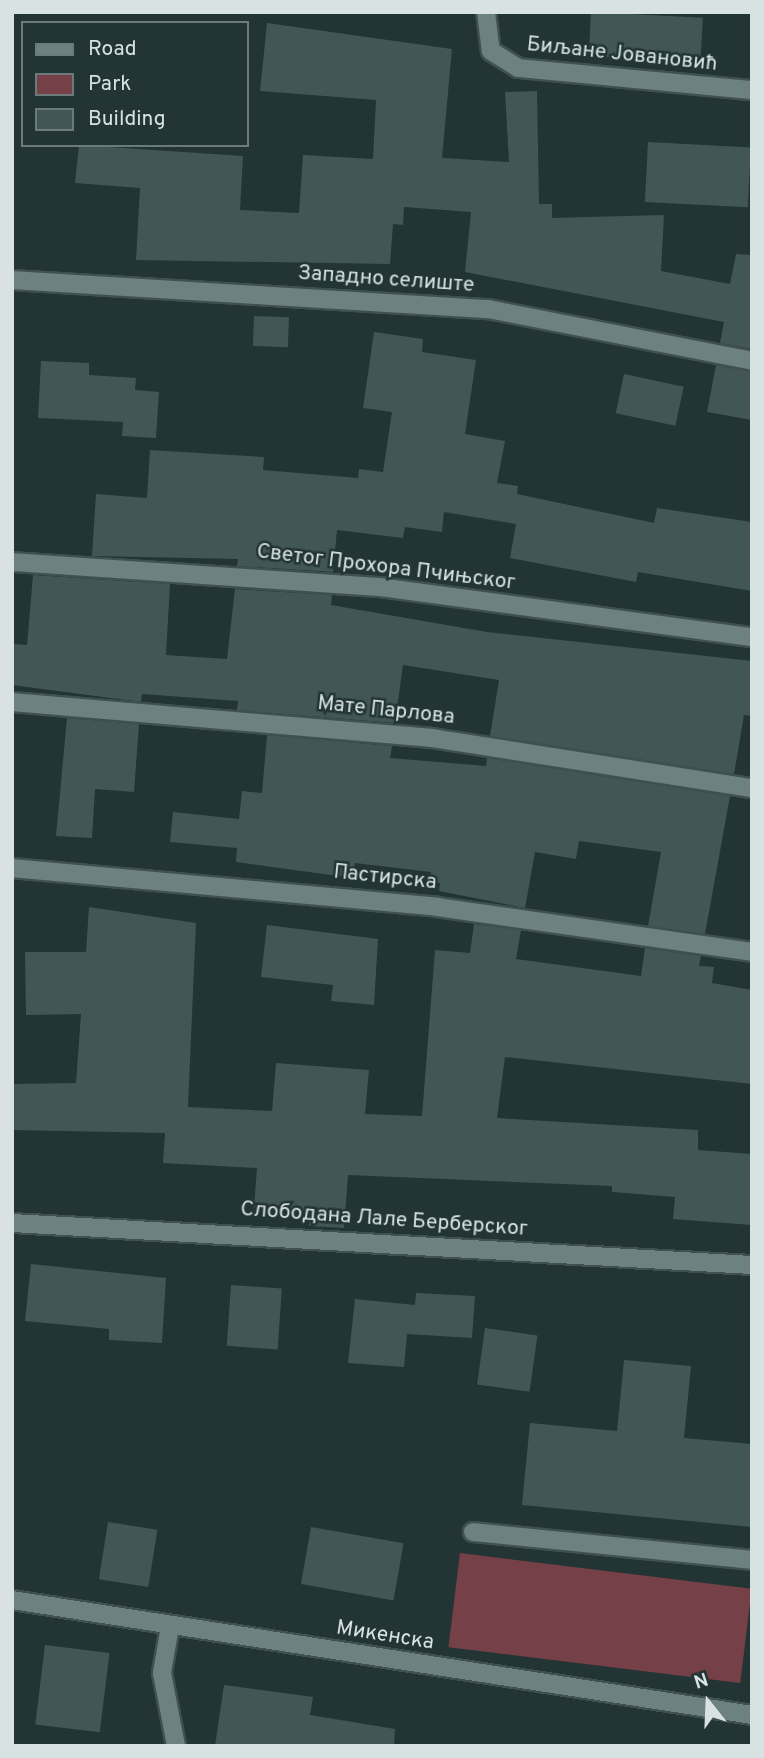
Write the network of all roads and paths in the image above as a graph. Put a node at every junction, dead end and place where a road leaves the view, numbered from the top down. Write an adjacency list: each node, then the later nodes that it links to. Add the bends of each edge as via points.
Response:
1 (486, 12): 2 (street, Биљане Јовановић, via 492,51 518,68)
2 (752, 90)
3 (12, 280): 4 (street, Западно селиште, via 488,309)
4 (752, 361)
5 (12, 562): 6 (street, Светог Прохора Пчињског, via 380,587)
6 (752, 637)
7 (12, 702): 8 (street, Мате Парлова, via 432,738)
8 (752, 788)
9 (12, 868): 10 (street, Пастирска, via 450,908)
10 (752, 952)
11 (12, 1223): 12 (street, Слободана Лале Берберског)
12 (752, 1265)
13 (473, 1532): 14 (street)
14 (752, 1560)
15 (12, 1600): 16 (street, Микенска)
16 (170, 1626): 17 (street, Микенска); 18 (street, via 162,1673)
17 (752, 1715)
18 (176, 1746)

